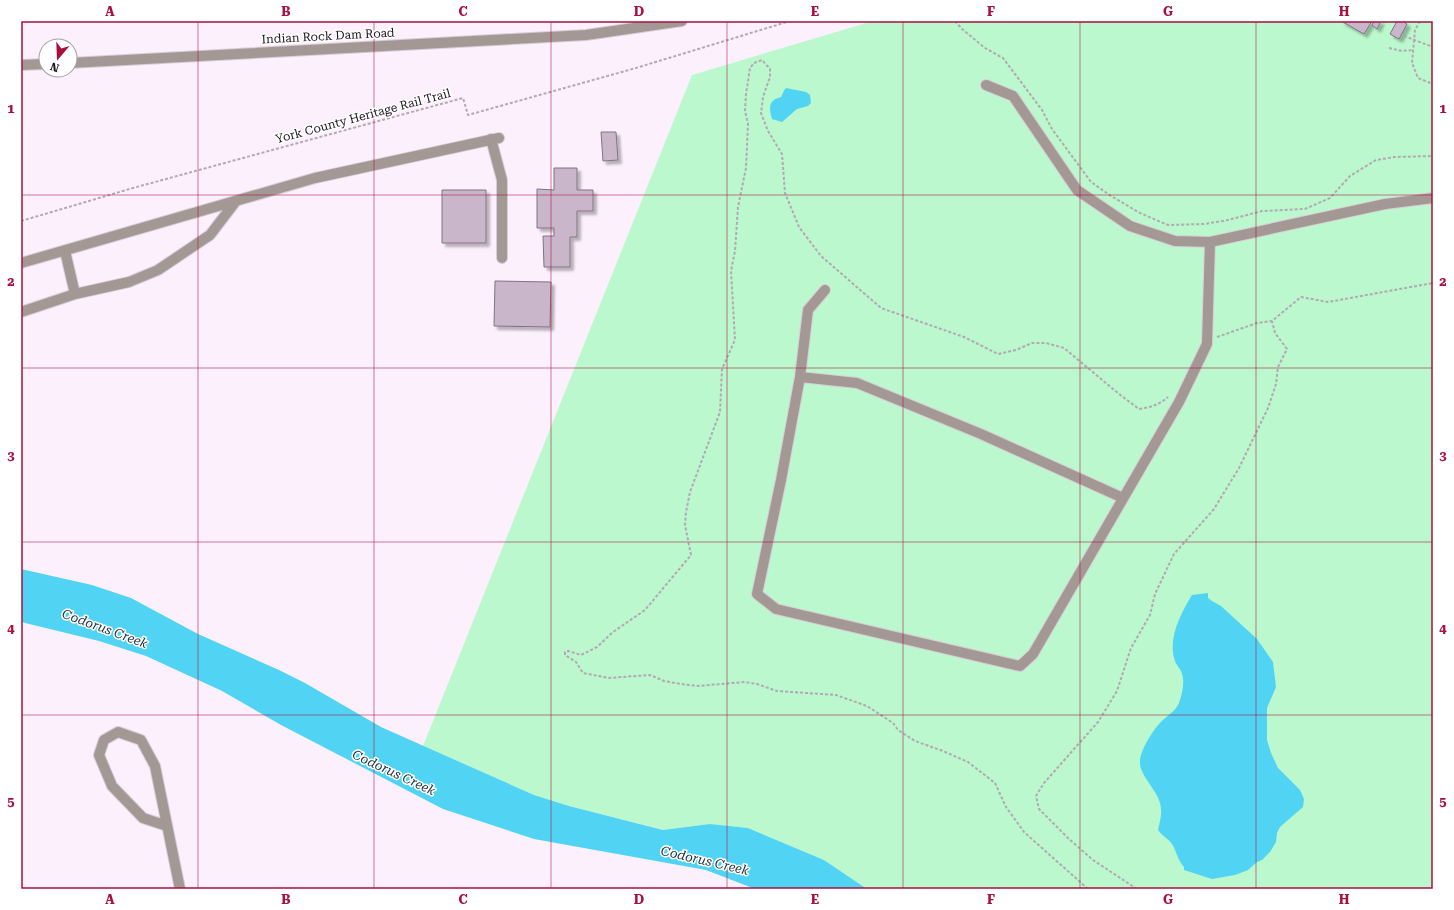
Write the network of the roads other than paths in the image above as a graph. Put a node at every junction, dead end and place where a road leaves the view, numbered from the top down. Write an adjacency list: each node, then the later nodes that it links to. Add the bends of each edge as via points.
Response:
1 (682, 21): 2 (street, Indian Rock Dam Road, via 586,35)
2 (78, 63)
3 (38, 64): 4 (street)
4 (21, 65)
5 (986, 85): 8 (street, via 1013,96 1077,190 1130,226 1175,240)
6 (1433, 198): 8 (street, via 1385,204)
7 (236, 201): 9 (street); 10 (street, via 315,178 495,138 502,180); 13 (street, via 210,235 158,270 129,282)
8 (1210, 242): 16 (street, via 1207,344 1179,402)
9 (65, 251): 11 (street); 13 (street)
10 (502, 258)
11 (21, 263)
12 (825, 290): 15 (street, via 808,310)
13 (75, 294): 14 (street)
14 (21, 312)
15 (800, 377): 16 (street, via 857,383 981,434); 16 (street, via 756,594 776,609 1020,666 1033,654)
16 (1123, 498)
17 (167, 826): 17 (street, via 155,766 141,740 118,732 104,740 99,755 112,786 143,818); 18 (street)
18 (180, 889)

